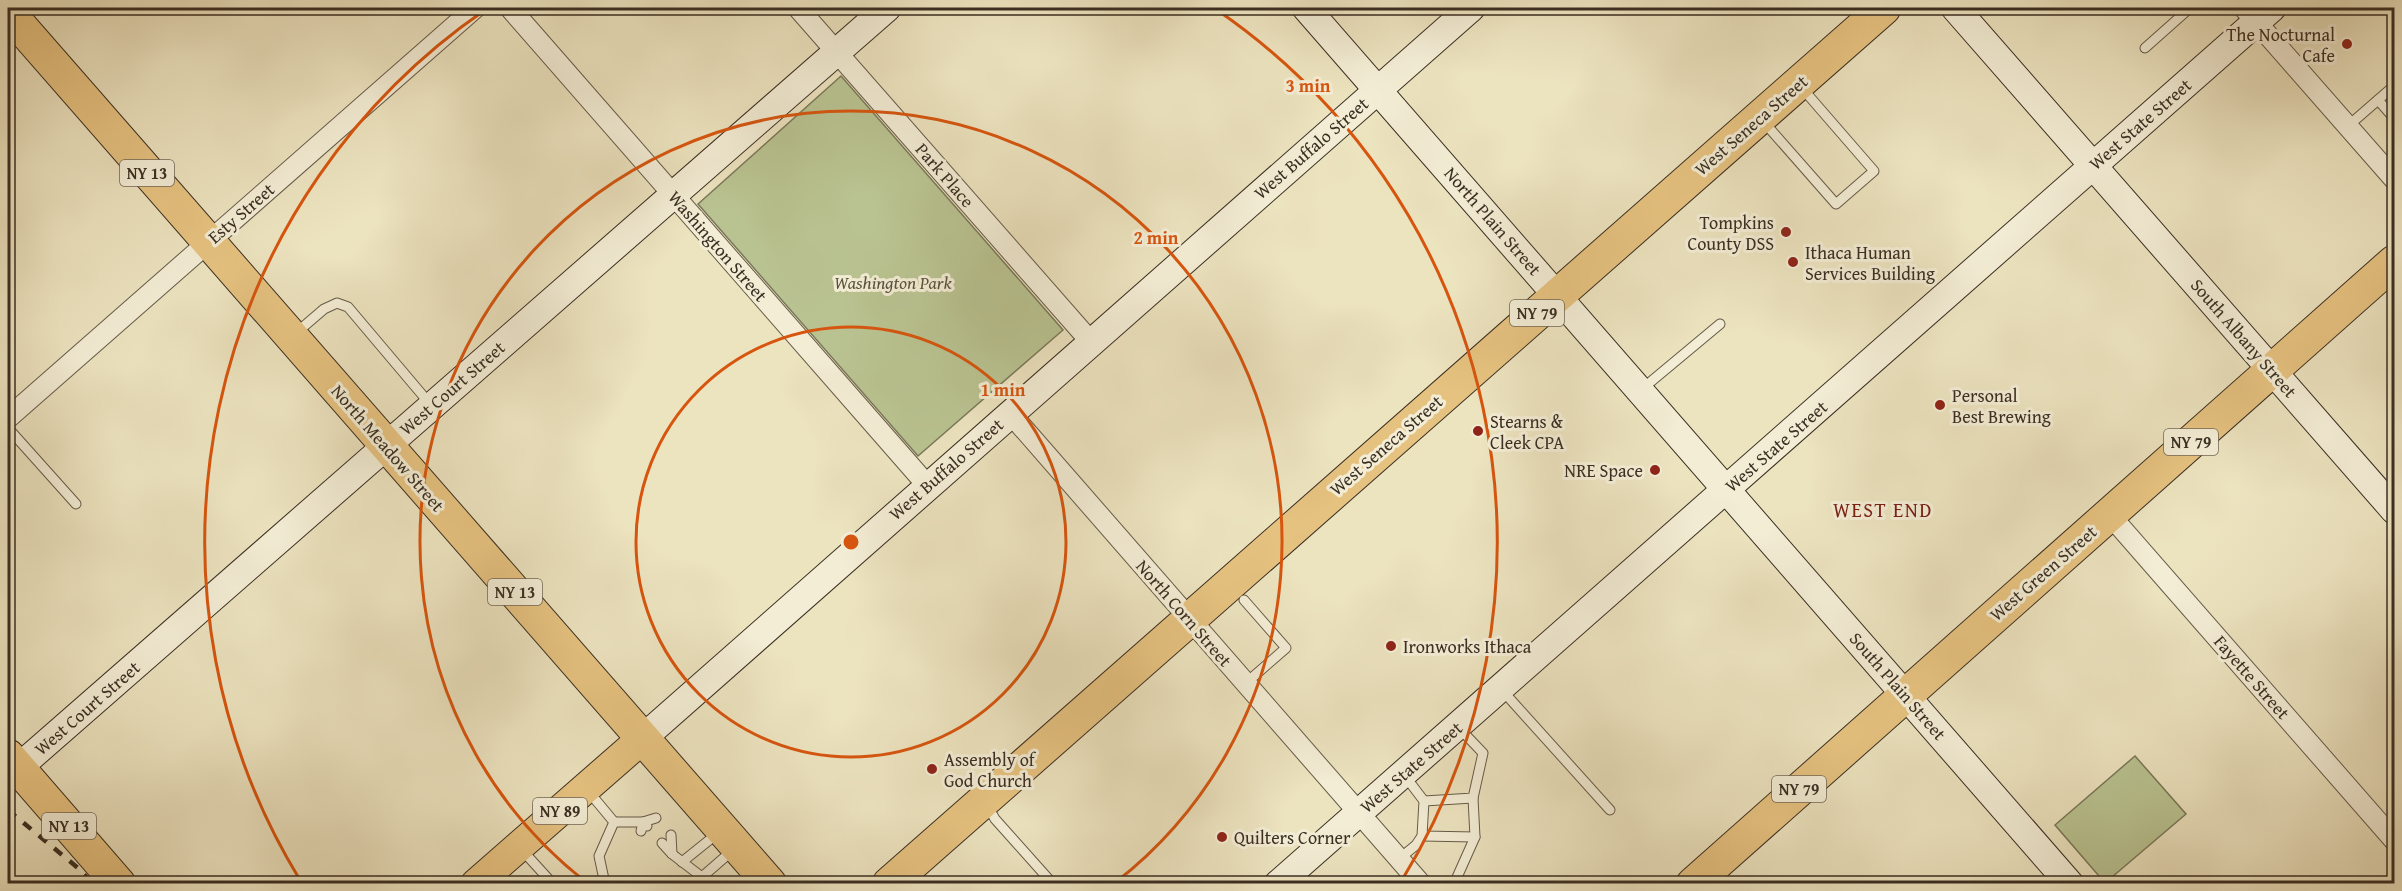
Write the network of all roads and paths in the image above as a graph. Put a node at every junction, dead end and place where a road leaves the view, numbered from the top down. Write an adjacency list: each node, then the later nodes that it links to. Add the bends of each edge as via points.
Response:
1 (475, 8): 24 (street, Esty Street)
2 (510, 8): 23 (street, Washington Street)
3 (798, 8): 13 (street, Park Place)
4 (887, 8): 13 (street, West Court Street)
5 (1306, 8): 16 (street, North Plain Street)
6 (1471, 8): 16 (street, West Buffalo Street)
7 (1884, 8): 14 (highway, West Seneca Street / NY 79)
8 (1955, 8): 21 (street, South Albany Street)
9 (2190, 8): 12 (lane)
10 (8, 12): 24 (highway, North Meadow Street / NY 13)
11 (2258, 12): 20 (street); 21 (street, West State Street)
12 (2145, 48)
13 (837, 51): 23 (street, West Court Street); 29 (street, Park Place)
14 (1798, 84): 18 (highway, West Seneca Street / NY 79); 18 (lane, via 1874,171 1836,204)
15 (2394, 86): 17 (lane)
16 (1378, 90): 26 (street, North Plain Street); 29 (street, West Buffalo Street)
17 (2378, 100): 19 (lane); 20 (lane)
18 (1760, 117): 26 (highway, West Seneca Street / NY 79)
19 (2394, 118)
20 (2348, 126): 22 (street)
21 (2093, 166): 30 (street, South Albany Street); 38 (street, West State Street)
22 (2394, 179)
23 (673, 194): 32 (street, West Court Street); 37 (street, Washington Street)
24 (207, 242): 28 (highway, North Meadow Street / NY 13); 34 (street, Esty Street)
25 (2394, 262): 30 (highway, West Green Street / NY 79)
26 (1557, 296): 31 (street, North Plain Street); 43 (highway, West Seneca Street / NY 79)
27 (1720, 324): 31 (lane)
28 (291, 337): 32 (lane, via 324,309 337,303 348,307); 36 (highway, North Meadow Street / NY 13)
29 (1091, 342): 33 (street, West Buffalo Street)
30 (2272, 370): 40 (street, South Albany Street); 41 (highway, West Green Street / NY 79)
31 (1641, 391): 38 (street, North Plain Street)
32 (432, 406): 36 (street, West Court Street)
33 (1010, 413): 37 (street, West Buffalo Street); 43 (street, North Corn Street)
34 (8, 418)
35 (8, 428): 39 (lane)
36 (386, 446): 48 (highway, North Meadow Street / NY 13); 49 (street, West Court Street)
37 (927, 485): 48 (street, West Buffalo Street)
38 (1727, 489): 45 (street, West State Street); 46 (street, South Plain Street)
39 (76, 504)
40 (2394, 510)
41 (2109, 514): 46 (highway, West Green Street / NY 79); 63 (street, Fayette Street)
42 (1244, 600): 44 (lane, via 1286,648)
43 (1189, 619): 44 (street, North Corn Street); 52 (highway, West Seneca Street / NY 79)
44 (1246, 683): 56 (street, North Corn Street)
45 (1500, 688): 47 (street, West State Street); 55 (lane)
46 (1905, 694): 79 (highway, West Green Street / NY 79); 80 (street, South Plain Street)
47 (1457, 726): 50 (street, West State Street); 53 (lane, via 1483,753)
48 (643, 738): 51 (main road, West Buffalo Street / NY 89); 62 (highway, North Meadow Street / NY 13)
49 (13, 762): 70 (highway, NY 13)
50 (1403, 773): 54 (lane); 56 (street, West State Street)
51 (586, 788): 58 (lane); 65 (main road, West Buffalo Street / NY 89)
52 (984, 798): 74 (highway, West Seneca Street / NY 79); 75 (lane, via 995,819)
53 (1473, 798): 54 (lane); 61 (lane)
54 (1424, 801): 60 (lane)
55 (1610, 810)
56 (1359, 812): 67 (street, North Corn Street); 76 (street, West State Street)
57 (656, 818): 58 (lane, via 644,826)
58 (614, 822): 73 (lane, via 599,856)
59 (671, 835): 66 (lane)
60 (1422, 836): 61 (lane); 67 (lane)
61 (1475, 837): 78 (lane)
62 (730, 838): 68 (lane); 68 (lane, via 702,877); 69 (highway, North Meadow Street / NY 13)
63 (2394, 840)
64 (659, 846): 66 (lane)
65 (519, 847): 71 (main road, West Buffalo Street / NY 89); 72 (lane)
66 (672, 854): 68 (lane)
67 (1399, 859): 77 (street, North Corn Street)
68 (682, 862)
69 (764, 881)
70 (119, 884)
71 (476, 884)
72 (553, 884)
73 (605, 884)
74 (889, 884)
75 (1053, 884)
76 (1278, 884)
77 (1421, 884)
78 (1454, 884)
79 (1693, 884)
80 (2070, 884)

